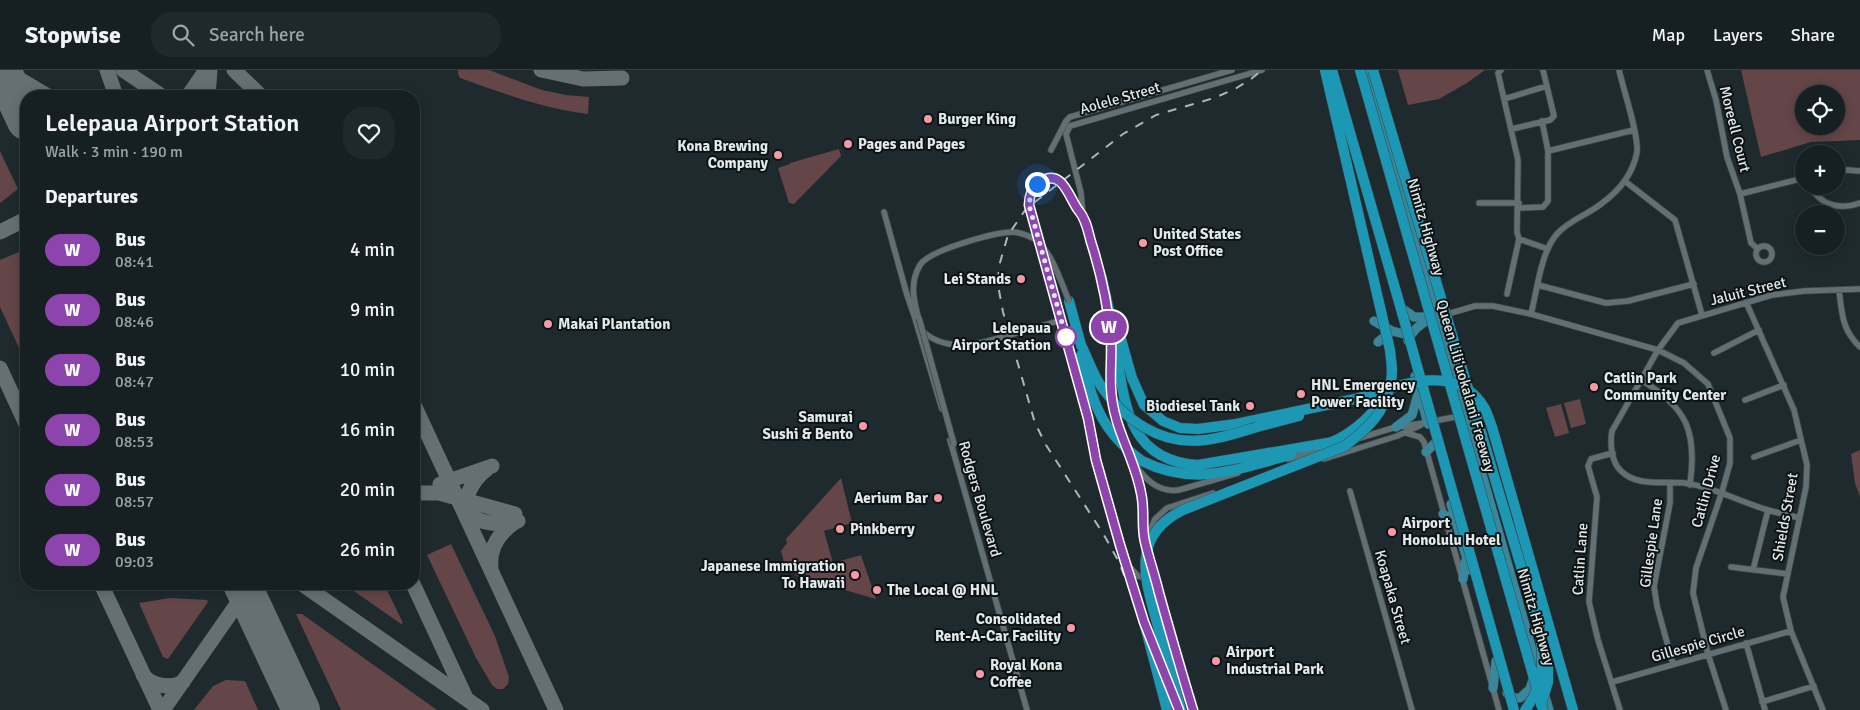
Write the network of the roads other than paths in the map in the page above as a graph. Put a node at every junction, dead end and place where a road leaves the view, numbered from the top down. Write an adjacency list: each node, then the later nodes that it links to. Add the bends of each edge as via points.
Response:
1 (1232, 70): 11 (street, Aolele Street)
2 (1262, 70): 12 (street, Aolele Street)
3 (1360, 70): 120 (highway, Queen Liliʻuokalani Freeway, bridge)
4 (1365, 70): 47 (main road, Nimitz Highway)
5 (1373, 70): 98 (highway, bridge)
6 (1500, 70): 14 (street)
7 (1543, 70): 13 (street)
8 (1619, 70): 20 (street)
9 (1707, 70): 28 (street, Moreell Court, via 1727,157)
10 (1327, 72): 18 (main road); 65 (highway, bridge, via 1390,350); 117 (highway, bridge, via 1400,302)
11 (1206, 78): 12 (street); 15 (street, Aolele Street)
12 (1207, 85): 16 (street, Aolele Street)
13 (1547, 86): 14 (street); 17 (street, via 1554,116)
14 (1504, 99): 19 (street)
15 (1090, 111): 16 (street); 21 (street, Aolele Street, via 1070,117)
16 (1089, 120): 34 (street, Aolele Street, via 1073,124 1066,134 1081,194)
17 (1542, 122): 19 (street); 22 (street)
18 (1345, 127): 23 (main road); 45 (main road)
19 (1512, 129): 32 (street, via 1518,160)
20 (1634, 130): 22 (street); 27 (street, via 1637,150)
21 (1050, 150)
22 (1548, 151): 32 (street, via 1549,194 1546,205 1537,208)
23 (1336, 152)
24 (1845, 170): 25 (street)
25 (1860, 171)
26 (1795, 180): 28 (street)
27 (1626, 182): 36 (street, via 1602,204 1556,234); 39 (street, via 1675,220)
28 (1740, 194): 37 (street, Moreell Court, via 1751,243)
29 (1816, 195): 31 (street, via 1833,206)
30 (1479, 203): 32 (street)
31 (1860, 203)
32 (1518, 205): 35 (street)
33 (884, 212): 54 (street, Rodgers Boulevard)
34 (1083, 216): 38 (street, Aolele Street); 52 (street, via 1058,181 1047,179 1034,188 1029,205)
35 (1519, 239): 36 (street); 43 (street)
36 (1548, 249): 40 (street)
37 (1758, 249)
38 (1102, 279): 68 (highway, via 1135,388 1144,405 1171,425 1190,429 1212,428); 75 (highway, via 1128,415 1149,447 1177,463 1198,465); 80 (street, Aolele Street, via 1111,339 1113,410)
39 (1694, 284): 40 (street, via 1628,302 1606,303); 50 (street)
40 (1538, 285): 49 (street)
41 (1860, 289): 42 (street, Jaluit Street)
42 (1839, 290): 46 (street, Jaluit Street, via 1772,295); 61 (street, via 1842,321 1851,339)
43 (1507, 294)
44 (1069, 301): 59 (highway); 110 (street, bridge, via 1045,250 1035,239 1014,232 996,234 930,256 920,265 912,291)
45 (1395, 301): 51 (main road, via 1414,317); 57 (main road)
46 (1746, 302): 50 (street, Jaluit Street); 55 (street, Shields Street)
47 (1434, 304): 48 (main road); 51 (main road, Nimitz Highway)
48 (1450, 313): 49 (street, Catlin Drive, via 1475,306 1492,306); 51 (street, Catlin Drive)
49 (1531, 314): 62 (street, Catlin Drive)
50 (1702, 315): 62 (street, Jaluit Street, via 1678,323)
51 (1437, 316): 60 (main road, via 1416,328); 70 (main road, Nimitz Highway)
52 (1061, 320): 54 (street, via 964,346 929,337); 91 (street, via 1096,460)
53 (1374, 321): 56 (main road)
54 (918, 327): 110 (street, Rodgers Boulevard)
55 (1759, 330): 63 (street); 66 (street, Shields Street)
56 (1392, 331): 57 (main road); 58 (main road)
57 (1404, 334): 60 (main road)
58 (1378, 342)
59 (1080, 344): 68 (highway, bridge, via 1099,382 1116,405 1150,431 1174,439 1216,438); 75 (highway, bridge, via 1092,398 1103,422 1128,450 1153,466 1181,474 1211,474)
60 (1408, 345): 67 (main road)
61 (1860, 347)
62 (1658, 350): 64 (street, Jaluit Street); 84 (street, Catlin Drive, via 1684,363 1708,384 1730,438 1730,463)
63 (1714, 352)
64 (1641, 380): 78 (street, Jaluit Street, via 1612,431); 82 (street, via 1676,406 1687,427 1693,448)
65 (1390, 385): 75 (highway, bridge, via 1363,422); 112 (highway, bridge, via 1379,413 1345,446 1183,510 1161,525 1149,542 1145,560 1147,586)
66 (1784, 385): 69 (street); 74 (street, Shields Street)
67 (1418, 391): 71 (main road); 72 (main road, via 1412,415)
68 (1355, 399): 122 (highway, bridge, via 1413,382 1438,379 1462,386 1486,409)
69 (1745, 400)
70 (1464, 415): 71 (street); 104 (main road, Nimitz Highway)
71 (1426, 423): 72 (street); 73 (street); 76 (main road)
72 (1396, 427): 80 (street, via 1175,491 1155,486)
73 (1406, 433): 77 (street, via 1420,437); 89 (street, via 1172,506 1155,519)
74 (1802, 440): 79 (street); 87 (street, Shields Street, via 1807,472)
75 (1333, 442)
76 (1434, 444): 77 (main road); 88 (main road)
77 (1426, 452): 86 (street)
78 (1613, 453): 81 (street, via 1621,471 1638,480); 105 (street, Catlin Lane, via 1591,460 1588,466 1597,497 1589,602)
79 (1754, 457)
80 (1131, 460): 89 (street, Aolele Street, via 1142,494)
81 (1670, 483): 82 (street); 103 (street, Gillespie Lane, via 1670,503 1654,586)
82 (1690, 485): 84 (street)
83 (1350, 491): 114 (street, Koapaka Street)
84 (1722, 492): 85 (street); 101 (street, Catlin Drive, via 1696,568 1693,593)
85 (1768, 510): 87 (street); 93 (street)
86 (1443, 514): 88 (main road); 96 (street)
87 (1798, 518): 94 (street, Shields Street)
88 (1456, 522): 90 (main road)
89 (1145, 543): 95 (street, Aolele Street)
90 (1466, 557): 96 (main road); 102 (main road)
91 (1126, 562): 95 (street, via 1138,576); 97 (street)
92 (1731, 567): 93 (street)
93 (1753, 570): 94 (street)
94 (1788, 574): 99 (street, Shields Street, via 1783,597)
95 (1155, 577): 113 (street, Aolele Street)
96 (1463, 579): 108 (street)
97 (1144, 622): 111 (highway); 112 (street)
98 (1540, 627): 118 (highway, bridge, via 1543,668 1535,694); 119 (highway, bridge, via 1549,670 1546,694)
99 (1791, 631): 100 (street, Gillespie Circle); 106 (street, Shields Street)
100 (1746, 643): 101 (street, Gillespie Circle); 109 (street)
101 (1708, 654): 103 (street, Gillespie Circle); 124 (street, Catlin Drive)
102 (1496, 662): 107 (main road); 108 (main road)
103 (1673, 664): 105 (street, Gillespie Circle)
104 (1536, 667): 107 (main road, via 1530,689 1520,698 1508,696); 121 (main road, Nimitz Highway)
105 (1612, 682): 123 (street, Catlin Lane)
106 (1814, 686): 109 (street); 126 (street, Shields Street)
107 (1503, 687): 116 (main road)
108 (1493, 688): 115 (street)
109 (1762, 702): 125 (street)
110 (1029, 710)
111 (1167, 710)
112 (1180, 710)
113 (1193, 710)
114 (1412, 710)
115 (1499, 710)
116 (1510, 710)
117 (1514, 710)
118 (1525, 710)
119 (1539, 710)
120 (1543, 710)
121 (1549, 710)
122 (1573, 710)
123 (1620, 710)
124 (1726, 710)
125 (1764, 710)
126 (1823, 710)

